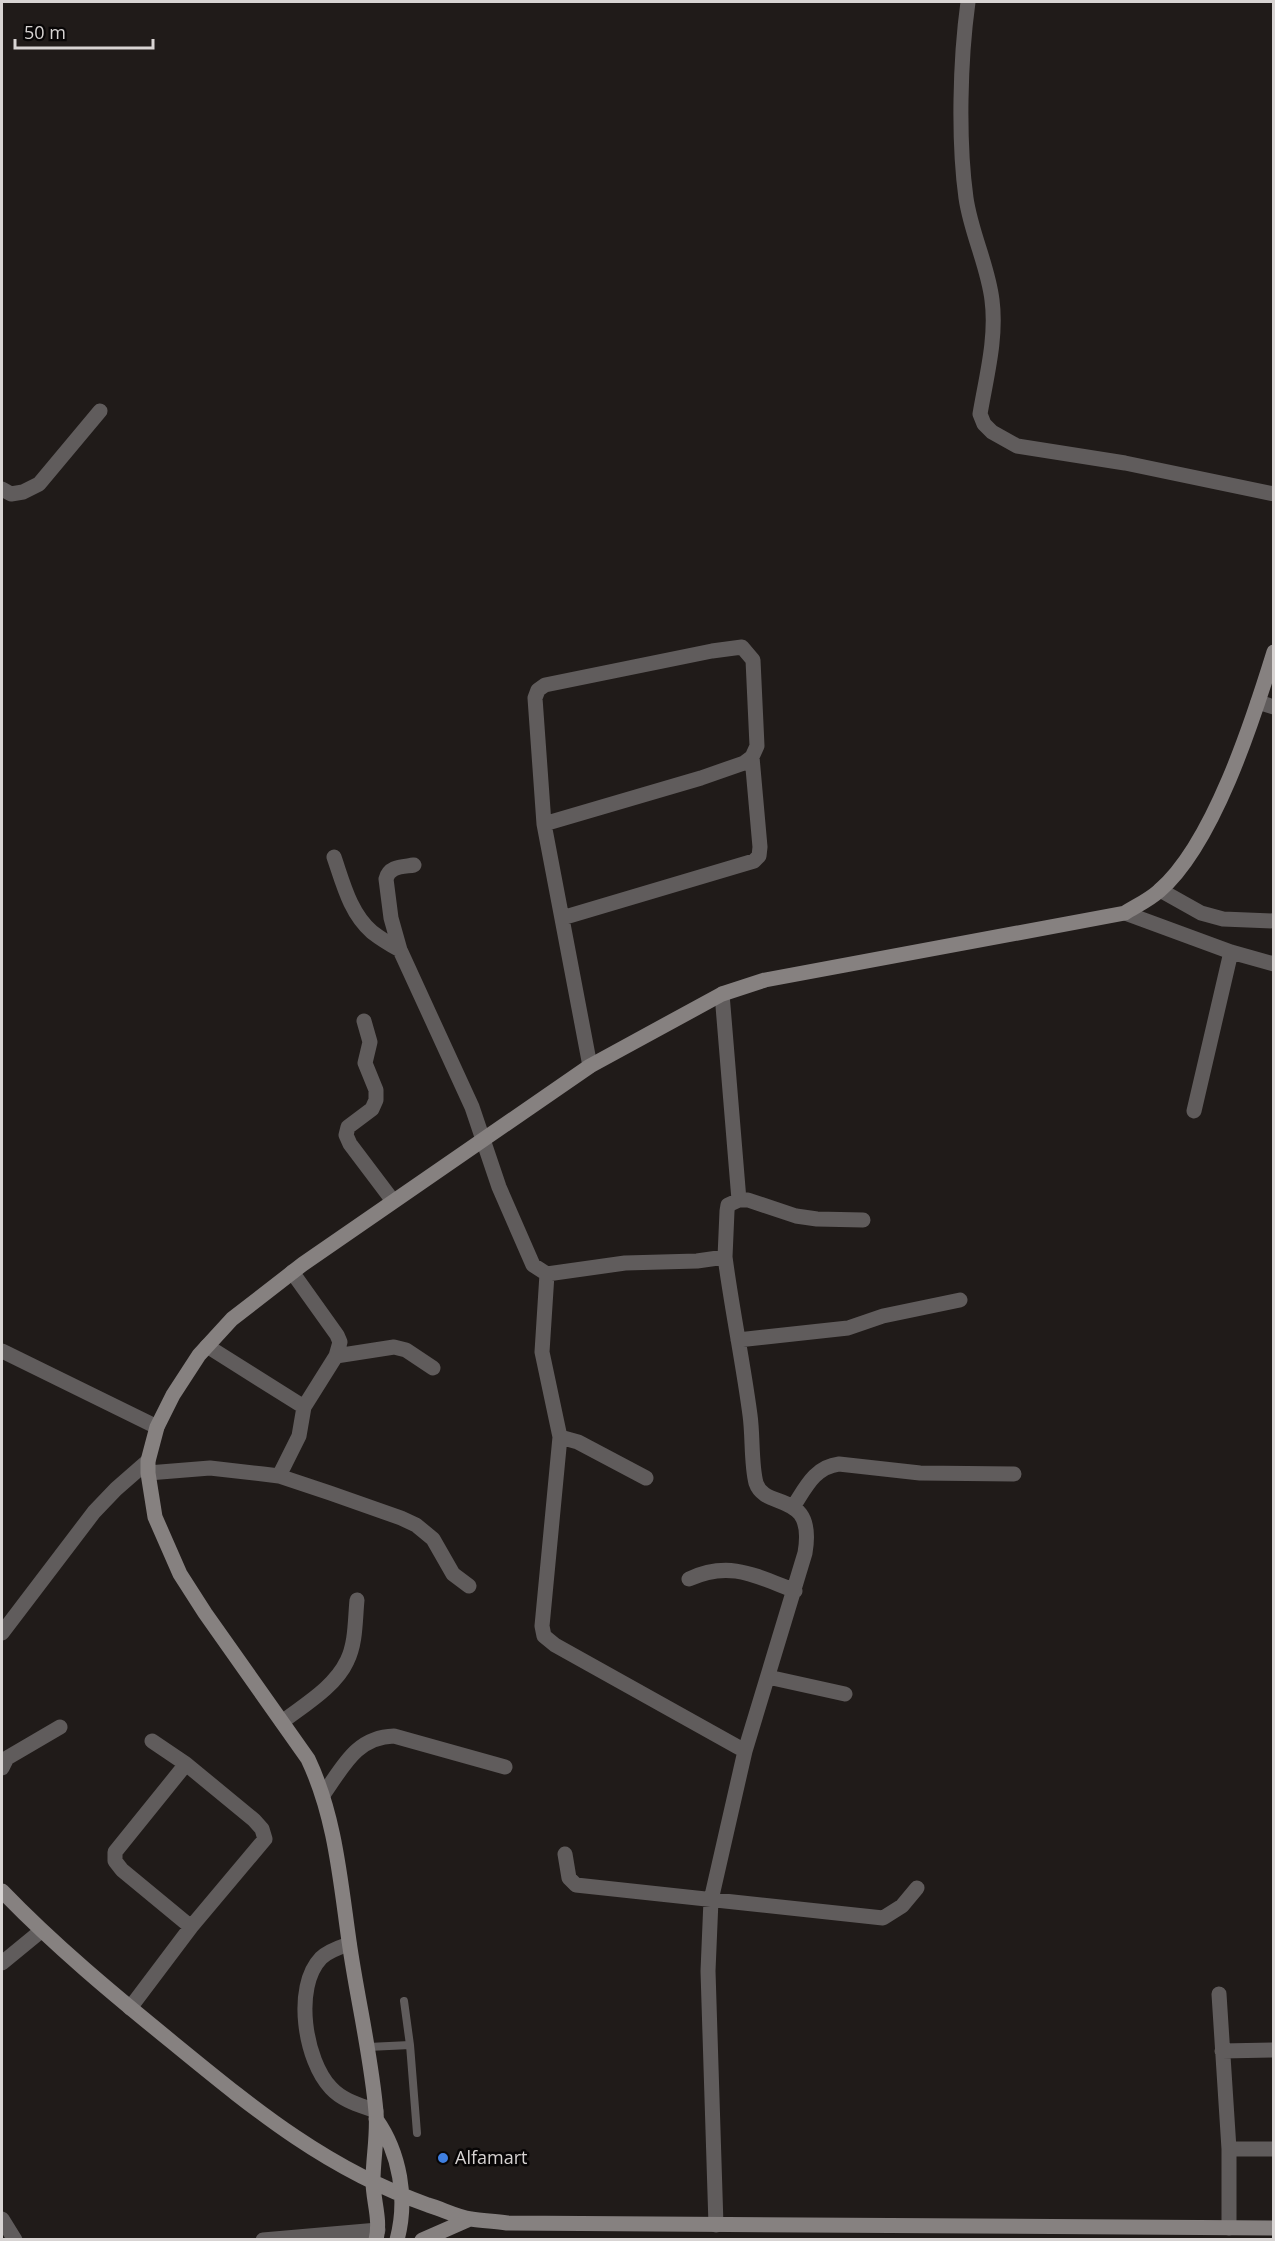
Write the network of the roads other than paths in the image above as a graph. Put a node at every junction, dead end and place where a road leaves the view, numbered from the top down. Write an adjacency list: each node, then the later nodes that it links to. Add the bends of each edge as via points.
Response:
1 (968, 2): 4 (street, via 963,81 966,201 993,303 980,414 984,424 1017,446 1125,463)
2 (100, 411): 3 (street, via 39,484 11,494)
3 (2, 489)
4 (1274, 494)
5 (1274, 652): 6 (main road)
6 (1258, 702): 7 (street); 12 (main road, via 1200,837)
7 (1274, 707)
8 (752, 757): 9 (street, via 744,764 701,778); 9 (street, via 757,746 753,660 742,647 545,685 536,698); 14 (street, via 760,847 754,861)
9 (544, 824): 14 (street)
10 (334, 857): 16 (street, via 357,915 372,932)
11 (414, 865): 16 (street, via 394,868 386,879)
12 (1160, 890): 13 (main road); 15 (street, via 1201,913 1223,919)
13 (1125, 913): 17 (street); 19 (main road, via 765,980)
14 (562, 918): 21 (street)
15 (1274, 921)
16 (400, 951): 23 (street, via 472,1107)
17 (1231, 952): 18 (street); 22 (street)
18 (1274, 964)
19 (722, 994): 21 (main road); 24 (street)
20 (364, 1021): 25 (street, via 370,1042 365,1063 376,1100 372,1109 348,1127 346,1135)
21 (590, 1066): 23 (main road)
22 (1194, 1111)
23 (483, 1140): 25 (main road); 29 (street, via 532,1265)
24 (739, 1200): 26 (street, via 806,1217); 27 (street, via 728,1206)
25 (393, 1202): 28 (main road)
26 (863, 1220)
27 (725, 1257): 29 (street, via 625,1263); 31 (street)
28 (292, 1272): 32 (main road, via 232,1319); 34 (street, via 337,1335 340,1342)
29 (547, 1274): 38 (street, via 542,1352)
30 (960, 1299): 31 (street, via 848,1328)
31 (738, 1340): 43 (street, via 756,1482 764,1494)
32 (207, 1346): 36 (street); 37 (main road, via 173,1395)
33 (2, 1351): 37 (street)
34 (336, 1356): 35 (street, via 394,1347 406,1350); 36 (street)
35 (433, 1368)
36 (304, 1407): 41 (street, via 299,1436)
37 (157, 1427): 39 (main road)
38 (560, 1437): 42 (street); 54 (street, via 544,1636)
39 (148, 1467): 41 (street, via 210,1468); 48 (street, via 116,1489 94,1512); 51 (main road, via 155,1517 180,1574)
40 (1014, 1474): 43 (street, via 920,1473 839,1464 814,1475)
41 (279, 1476): 45 (street, via 416,1525 433,1539 453,1574)
42 (646, 1478)
43 (793, 1508): 46 (street, via 807,1525)
44 (689, 1579): 46 (street, via 727,1569)
45 (470, 1586)
46 (795, 1591): 49 (street)
47 (357, 1600): 51 (street, via 347,1663 334,1679)
48 (2, 1633)
49 (768, 1677): 50 (street); 54 (street)
50 (845, 1694)
51 (282, 1722): 58 (main road, via 308,1759)
52 (60, 1727): 57 (street, via 8,1758)
53 (152, 1741): 55 (street)
54 (745, 1750): 62 (street)
55 (186, 1764): 63 (street, via 115,1852 115,1861); 63 (street, via 254,1820 265,1839)
56 (505, 1767): 58 (street, via 394,1736 378,1737 355,1751)
57 (2, 1768)
58 (322, 1795): 65 (main road, via 335,1842)
59 (565, 1854): 62 (street, via 569,1878 576,1885)
60 (917, 1888): 62 (street, via 902,1906 883,1918)
61 (2, 1891): 64 (main road)
62 (711, 1900): 82 (street, via 708,1971)
63 (191, 1927): 69 (street)
64 (40, 1931): 66 (street); 69 (main road)
65 (350, 1944): 71 (main road); 74 (street, via 321,1958 311,1972 306,2028 312,2059 331,2088)
66 (2, 1963)
67 (1219, 1994): 73 (street)
68 (404, 2001): 70 (lane)
69 (130, 2008): 78 (main road, via 278,2126)
70 (410, 2045): 71 (lane); 75 (lane)
71 (368, 2047): 74 (main road)
72 (1274, 2050): 73 (street)
73 (1222, 2051): 76 (street)
74 (376, 2115): 78 (main road); 79 (main road, via 391,2144)
75 (417, 2133)
76 (1229, 2149): 77 (street); 83 (street)
77 (1274, 2149)
78 (373, 2183): 79 (main road); 86 (main road)
79 (403, 2196): 81 (main road); 89 (main road)
80 (2, 2219): 87 (street)
81 (470, 2219): 82 (main road, via 507,2223); 90 (main road)
82 (716, 2224): 85 (main road)
83 (1229, 2228): 84 (main road); 85 (main road)
84 (1274, 2228)
85 (974, 2233)
86 (377, 2235): 88 (street)
87 (15, 2240)
88 (263, 2240)
89 (397, 2240)
90 (422, 2240)

